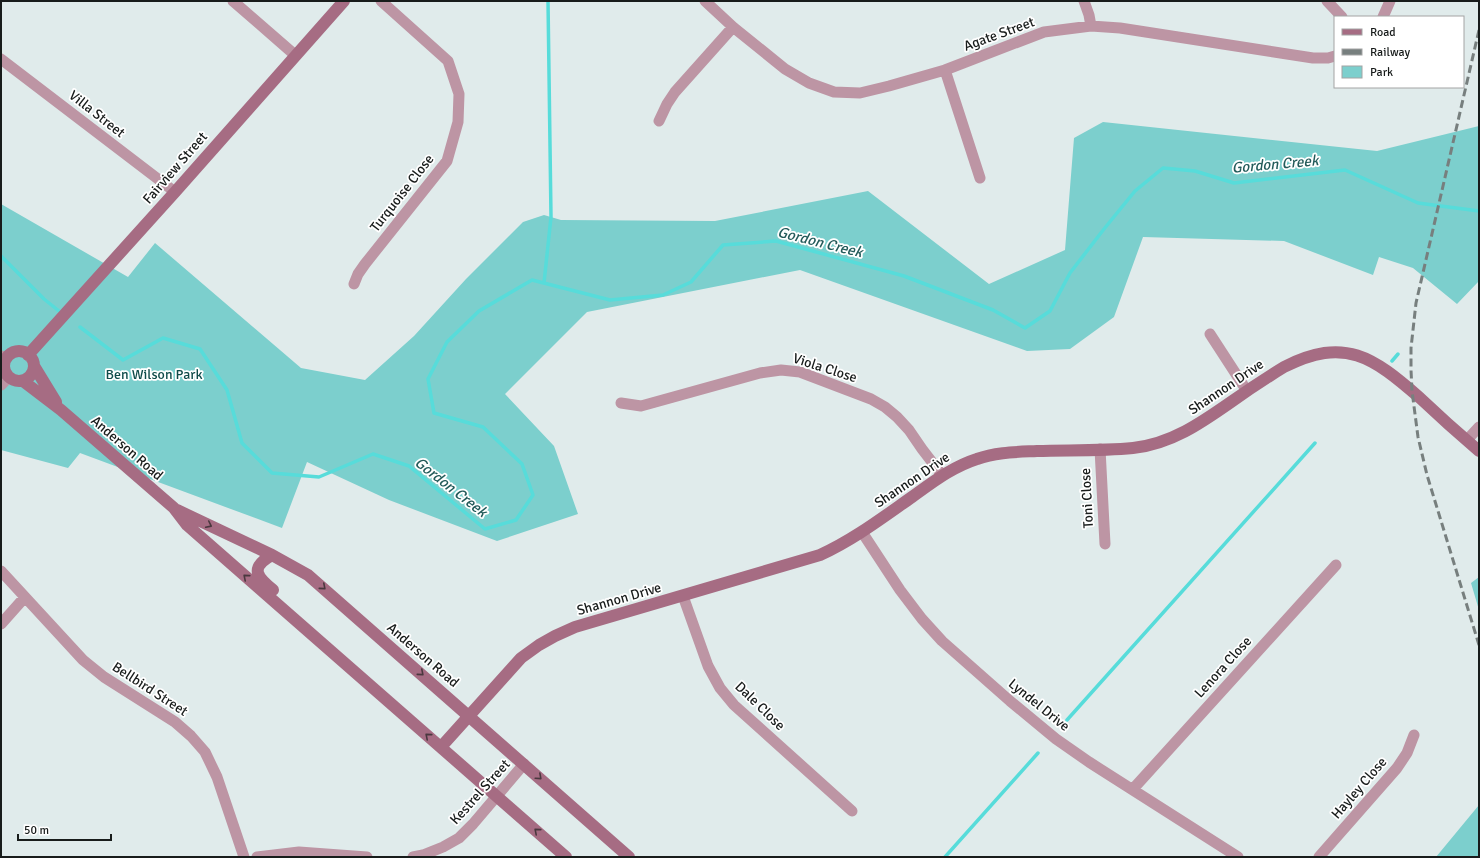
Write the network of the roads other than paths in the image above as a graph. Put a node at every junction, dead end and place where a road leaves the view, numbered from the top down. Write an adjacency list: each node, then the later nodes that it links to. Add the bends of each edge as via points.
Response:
1 (233, 1): 12 (street)
2 (344, 1): 12 (street, Fairview Street)
3 (381, 1): 19 (street, Turquoise Close, via 448,61 459,94 458,122 447,161 365,264)
4 (705, 1): 11 (street, Agate Street)
5 (1084, 1): 10 (street)
6 (1327, 1): 8 (street)
7 (1390, 1): 9 (street)
8 (1341, 16)
9 (1383, 16)
10 (1091, 26): 13 (street, Agate Street, via 1120,28 1313,58); 15 (street, Agate Street, via 1044,32)
11 (733, 27): 15 (street, Agate Street, via 784,69 809,83 834,92 860,93); 16 (street, via 675,92)
12 (295, 55): 18 (street, Fairview Street)
13 (1334, 56)
14 (1, 59): 18 (street, Villa Street)
15 (945, 70): 17 (street)
16 (659, 120)
17 (980, 178)
18 (175, 192): 22 (street, Fairview Street)
19 (354, 284)
20 (1210, 334): 25 (street)
21 (3, 358): 22 (street, via 14,352 22,352); 23 (street)
22 (31, 360): 24 (street, via 31,375); 27 (street, Anderson Road)
23 (5, 381): 24 (street)
24 (23, 381): 27 (street, Anderson Road)
25 (1248, 391): 29 (street, Shannon Drive, via 1298,359 1324,352 1350,354 1371,360 1390,372); 30 (street, Shannon Drive, via 1179,435 1134,448)
26 (621, 403): 32 (street, Viola Close, via 641,406 760,373 780,370 800,372 871,399 885,407 909,430)
27 (61, 410): 33 (street, Anderson Road)
28 (1479, 426): 29 (street)
29 (1467, 440): 31 (street, Shannon Drive)
30 (1100, 449): 32 (street, Shannon Drive, via 999,454 960,465); 35 (street, Toni Close)
31 (1479, 451)
32 (942, 475): 34 (street, Shannon Drive)
33 (174, 508): 36 (street, Anderson Road, one-way to 36); 42 (street, Anderson Road, one-way to 33, via 186,525)
34 (862, 532): 39 (street, Shannon Drive, via 820,555); 47 (street, Lyndel Drive, via 913,608 942,641 1056,739)
35 (1105, 544)
36 (272, 555): 42 (street, via 259,566 260,578 314,625); 43 (street, Anderson Road, one-way to 43, via 314,580)
37 (1336, 565): 47 (street, Lenora Close)
38 (1, 571): 40 (street, Bellbird Street)
39 (683, 596): 43 (street, Shannon Drive, via 575,627 555,636 521,658); 49 (street, Dale Close, via 708,666 720,688 734,704)
40 (25, 598): 41 (street); 50 (street, Bellbird Street, via 83,660 104,678 175,722 196,741 205,752 217,777)
41 (1, 624)
42 (329, 649): 45 (street, Anderson Road, one-way to 42)
43 (469, 716): 45 (street, Shannon Drive); 46 (street, Anderson Road)
44 (1414, 735): 57 (street, Hayley Close, via 1407,753 1397,768)
45 (441, 748): 48 (street, Anderson Road)
46 (524, 764): 48 (street, Kestrel Street); 55 (street, Anderson Road, one-way to 55)
47 (1133, 790): 56 (street, Lyndel Drive)
48 (496, 796): 53 (street, Kestrel Street, via 459,838 443,847); 54 (street, Anderson Road, one-way to 48)
49 (852, 811)
50 (244, 857)
51 (257, 857): 52 (street, via 300,852)
52 (367, 857)
53 (414, 857)
54 (566, 857)
55 (629, 857)
56 (1238, 857)
57 (1319, 857)

